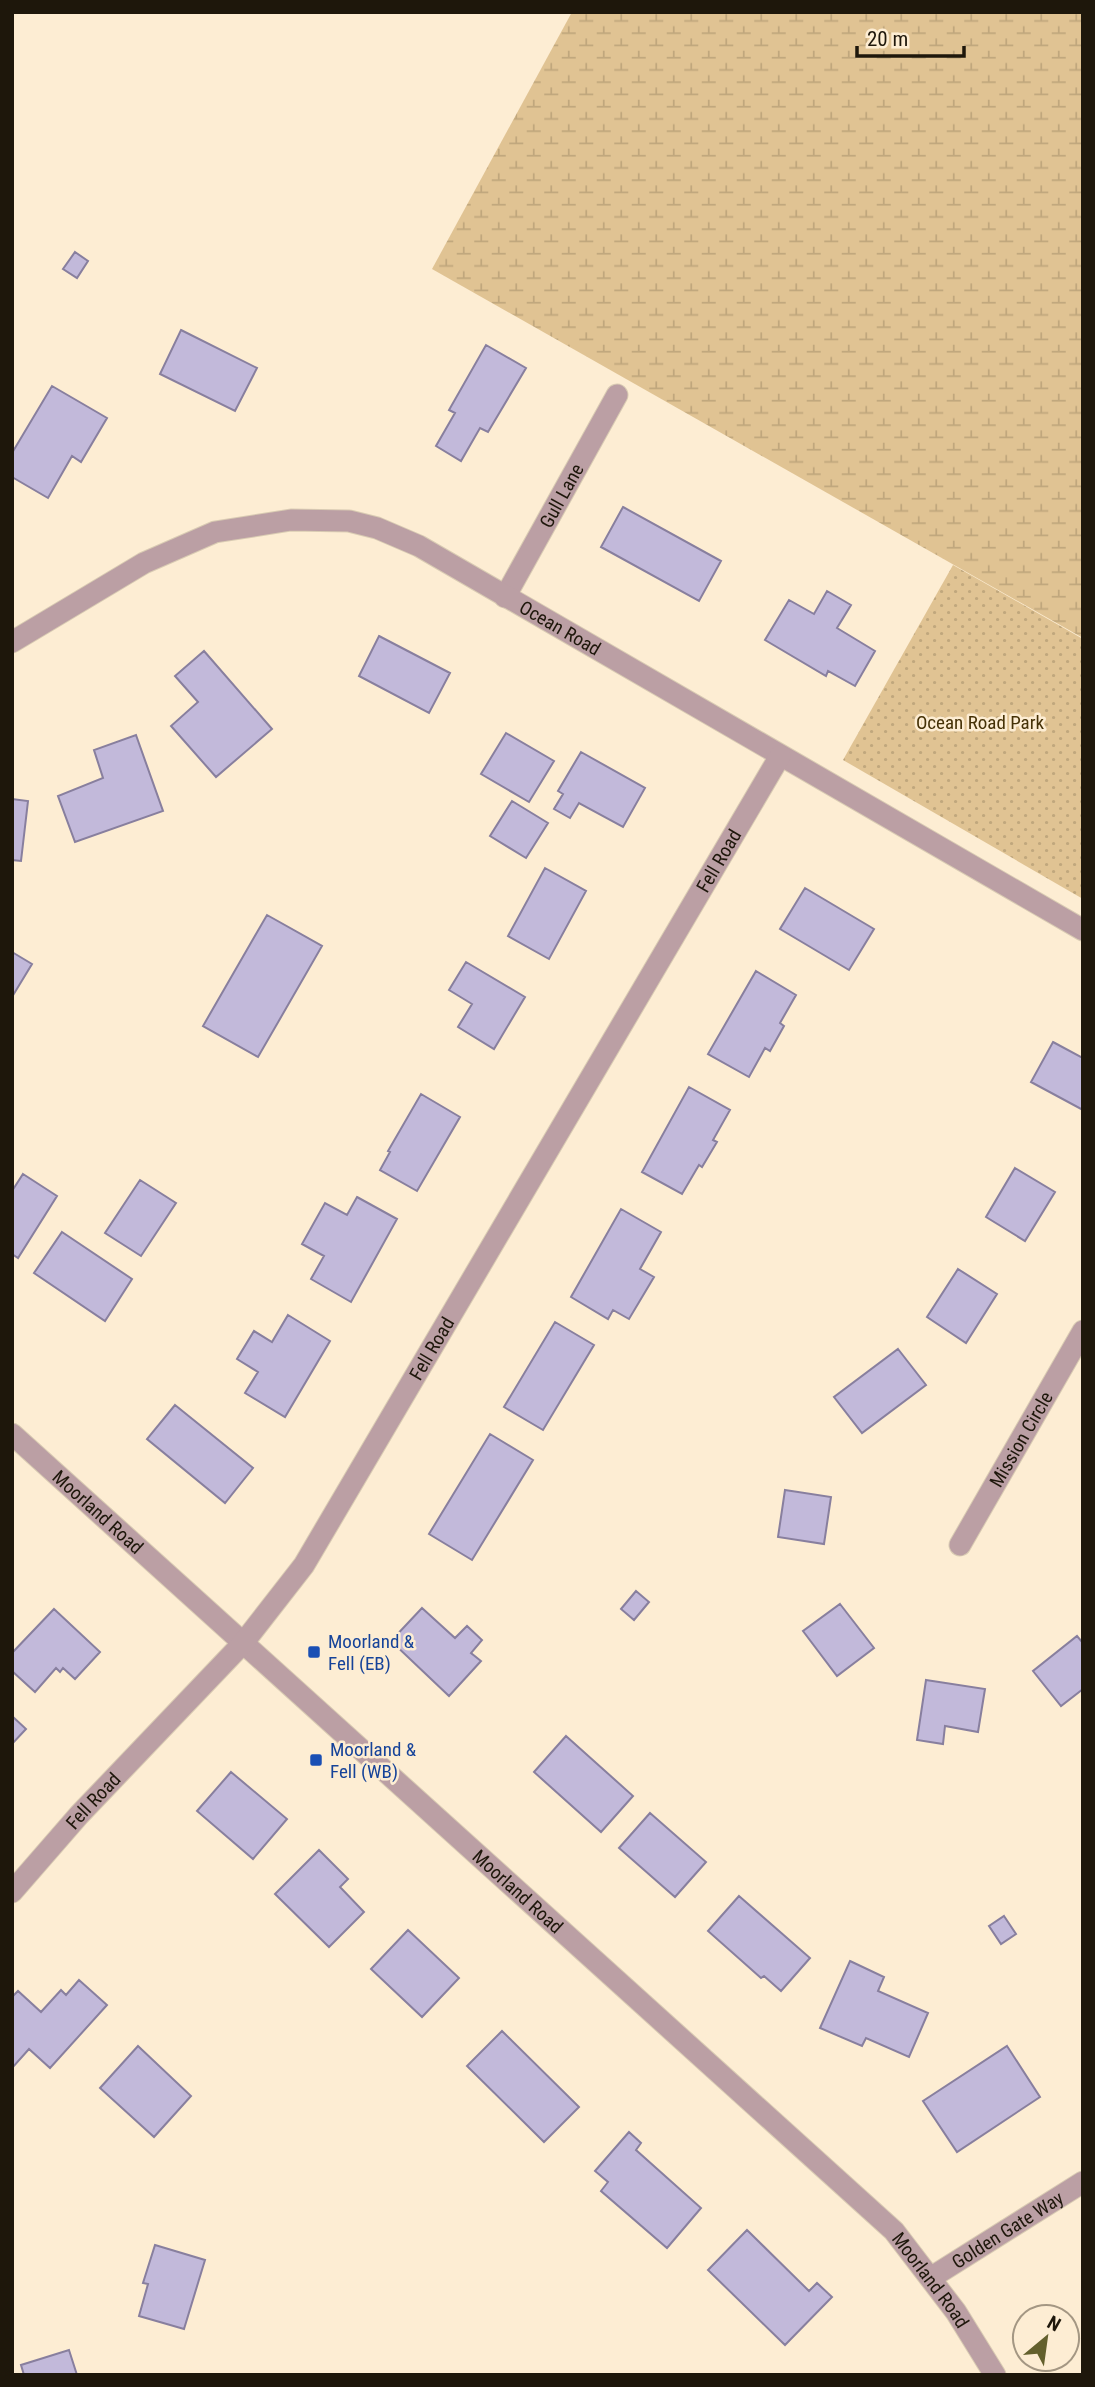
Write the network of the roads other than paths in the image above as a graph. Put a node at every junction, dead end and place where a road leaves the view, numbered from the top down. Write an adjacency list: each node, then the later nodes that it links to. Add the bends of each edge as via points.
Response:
1 (617, 395): 2 (street, Gull Lane)
2 (505, 597): 3 (street, Ocean Road, via 419,546 377,528 349,521 291,520 203,537 144,563); 4 (street, Ocean Road)
3 (12, 642)
4 (780, 756): 5 (street, Ocean Road); 9 (street, Fell Road, via 304,1565)
5 (1083, 930)
6 (1083, 1331): 8 (street, Mission Circle)
7 (12, 1434): 9 (street, Moorland Road)
8 (960, 1545)
9 (244, 1642): 10 (street, Fell Road); 12 (street, Moorland Road, via 894,2231)
10 (12, 1892)
11 (1083, 2182): 12 (street, Golden Gate Way)
12 (932, 2277): 13 (street, Moorland Road)
13 (995, 2375)

